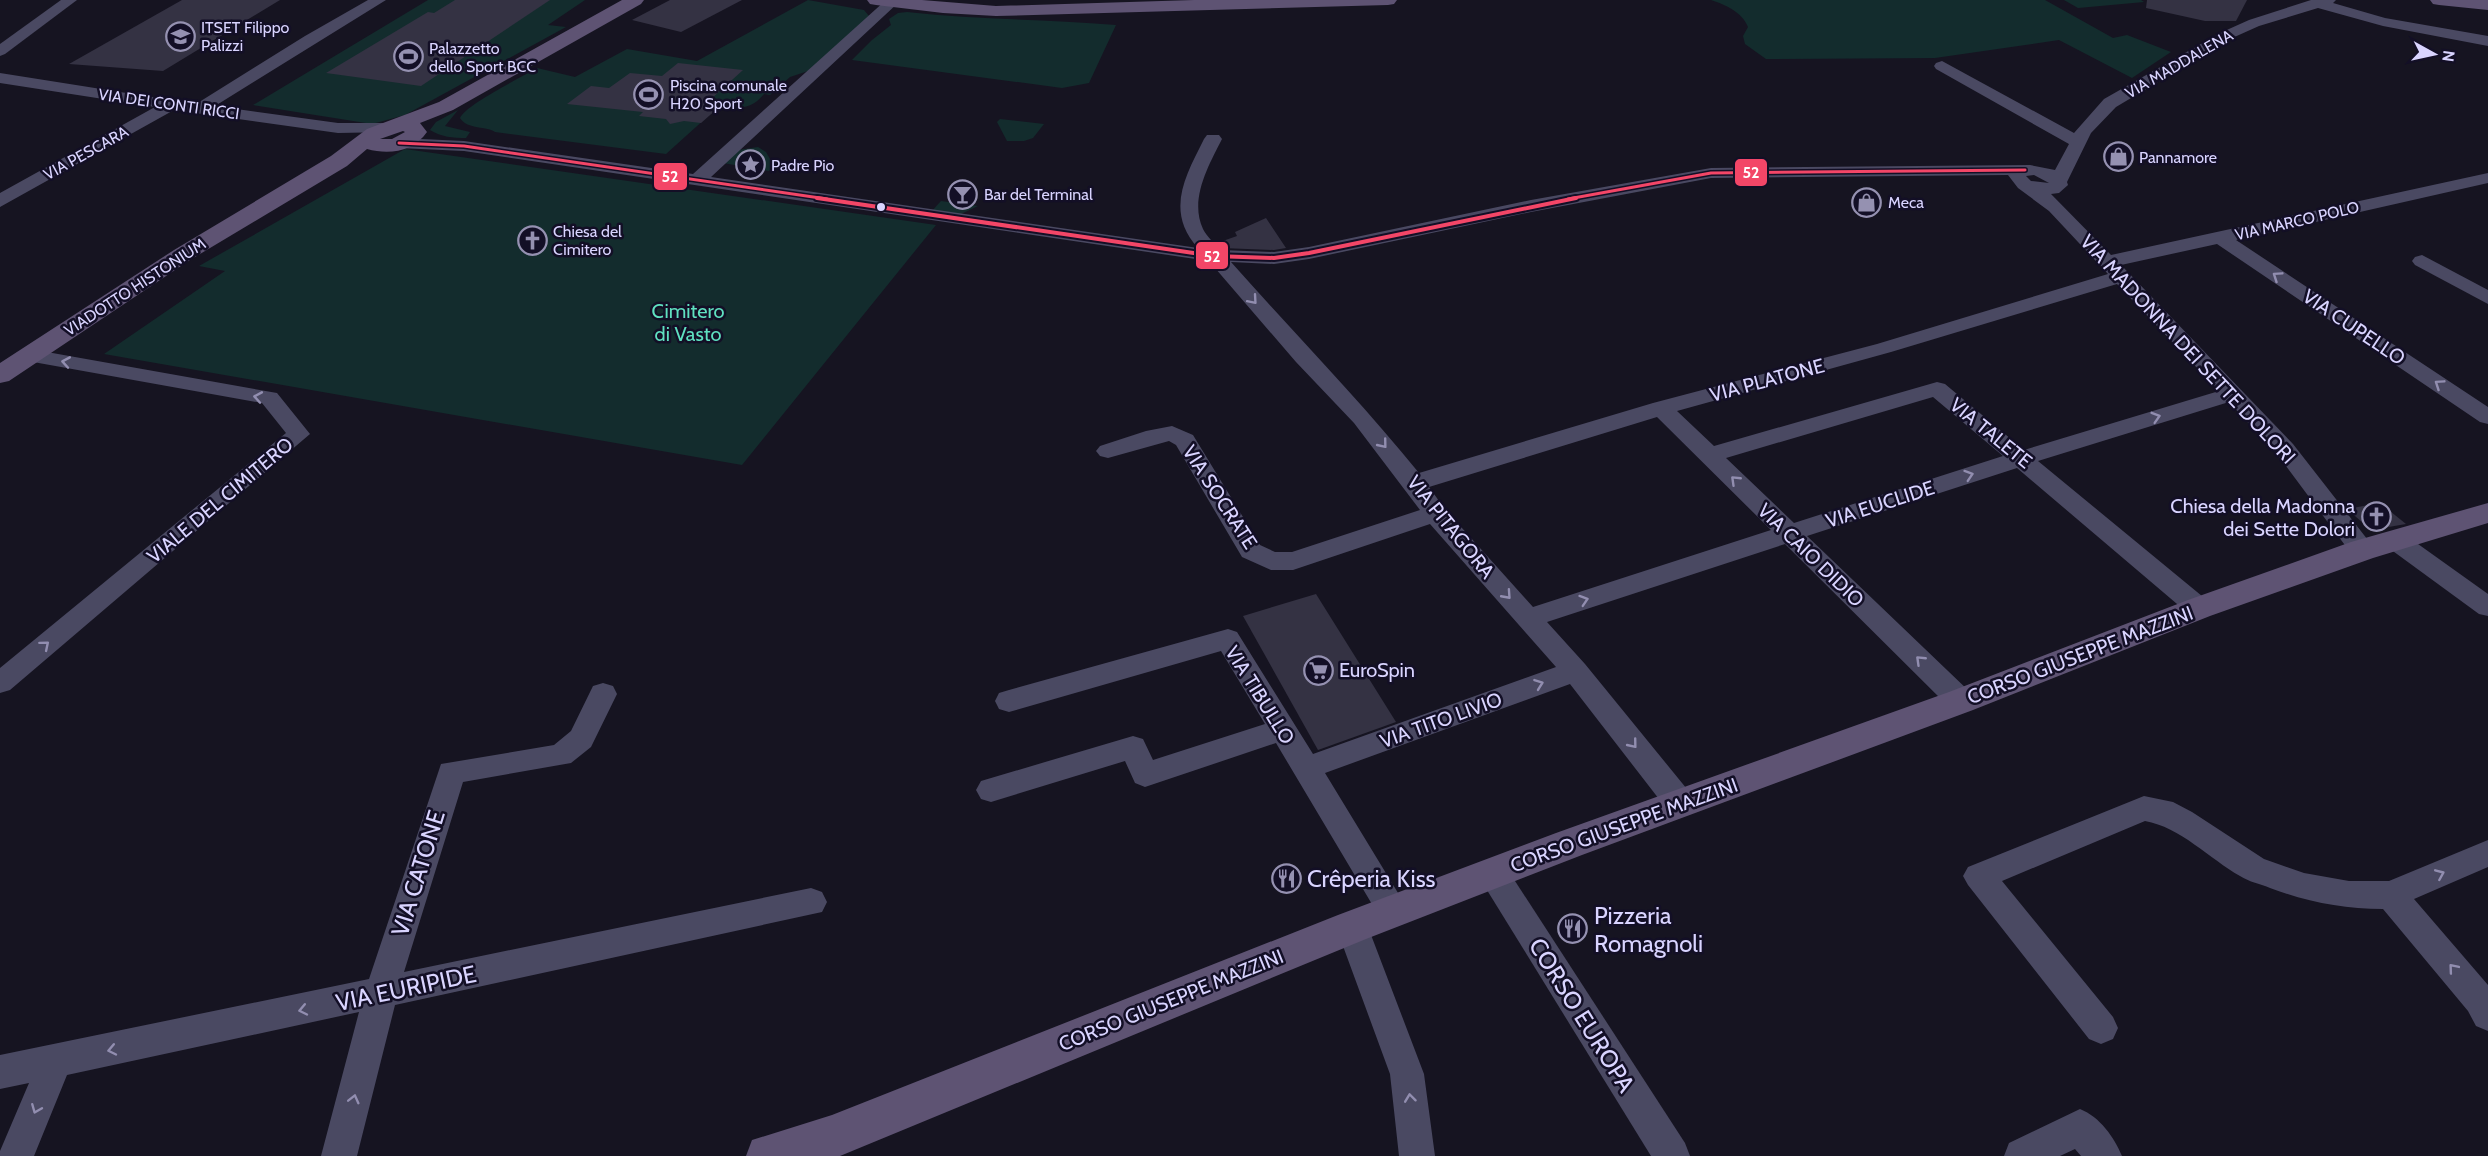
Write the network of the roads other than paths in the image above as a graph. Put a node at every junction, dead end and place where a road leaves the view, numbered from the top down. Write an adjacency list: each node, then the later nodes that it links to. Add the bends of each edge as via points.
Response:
1 (70, 0): 11 (street)
2 (379, 0): 15 (street)
3 (634, 0): 16 (main road, VIADOTTO HISTONIUM)
4 (1388, 0): 8 (main road)
5 (2439, 0): 9 (main road)
6 (884, 1): 8 (main road, via 996,11); 21 (street)
7 (2322, 1): 10 (street, via 2383,22); 18 (street, VIA MADDALENA, via 2254,23 2204,47 2110,103)
8 (1115, 4)
9 (2488, 5)
10 (2488, 41)
11 (0, 51)
12 (1941, 66): 18 (street)
13 (0, 78): 14 (street, VIA DEI CONTI RICCI)
14 (171, 105): 15 (street, VIA DEI CONTI RICCI); 23 (street, VIA PESCARA)
15 (199, 109): 16 (street, VIA DEI CONTI RICCI)
16 (392, 136): 21 (street, VIA DEI CONTI RICCI); 29 (main road, VIADOTTO HISTONIUM, via 360,159 273,202 182,255)
17 (1212, 140): 25 (street, VIA PITAGORA, via 1194,178 1190,217 1195,233)
18 (2078, 142): 22 (street, VIA MADDALENA)
19 (2030, 178): 22 (street, VIA MADONNA DEI SETTE DOLORI); 22 (street, via 2052,176); 25 (street, VIA DEI CONTI RICCI, via 1987,171 1711,173 1309,253 1266,258)
20 (2488, 178): 24 (street, VIA MARCO POLO)
21 (696, 181): 25 (street, VIA DEI CONTI RICCI)
22 (2059, 185): 27 (street, VIA MADONNA DEI SETTE DOLORI)
23 (0, 201)
24 (2220, 238): 27 (street, VIA MARCO POLO); 33 (street, VIA CUPELLO, one-way to 24)
25 (1214, 256): 37 (street, VIA PITAGORA, one-way to 37, via 1362,418)
26 (2422, 261): 28 (street)
27 (2112, 269): 31 (street, VIA MADONNA DEI SETTE DOLORI); 32 (street, VIA PLATONE, via 1884,348)
28 (2488, 298)
29 (30, 355): 30 (main road, VIADOTTO HISTONIUM); 46 (street, VIALE DEL CIMITERO, one-way to 29, via 299,434 268,399)
30 (0, 375)
31 (2233, 394): 36 (street, VIA EUCLIDE, one-way to 31); 41 (street, VIA MADONNA DEI SETTE DOLORI)
32 (1661, 408): 35 (street, VIA CAIO DIDIO); 37 (street, VIA PLATONE)
33 (2488, 417)
34 (1108, 451): 39 (street, VIA SOCRATE, via 1172,433 1185,440 1251,551 1271,561 1293,561)
35 (1709, 455): 36 (street, VIA TALETE, via 1937,389); 40 (street, VIA CAIO DIDIO, one-way to 35)
36 (2022, 458): 40 (street, VIA EUCLIDE, one-way to 36); 43 (street, VIA TALETE)
37 (1414, 483): 39 (street, VIA PITAGORA)
38 (2488, 513): 41 (main road, CORSO GIUSEPPE MAZZINI)
39 (1435, 514): 44 (street, VIA PITAGORA, one-way to 44)
40 (1789, 533): 44 (street, VIA EUCLIDE, one-way to 40); 49 (street, VIA CAIO DIDIO, one-way to 40)
41 (2378, 545): 42 (street, VIA MADONNA DEI SETTE DOLORI); 43 (main road, CORSO GIUSEPPE MAZZINI)
42 (2488, 607)
43 (2199, 608): 49 (main road, CORSO GIUSEPPE MAZZINI)
44 (1528, 618): 45 (street, VIA PITAGORA)
45 (1575, 671): 51 (street, VIA TITO LIVIO, one-way to 45); 53 (street, VIA PITAGORA, one-way to 53)
46 (0, 683)
47 (603, 694): 60 (street, VIA CATONE, via 581,739 561,756 451,772)
48 (1009, 701): 50 (street, VIA TIBULLO, via 1228,639)
49 (1961, 701): 53 (main road, CORSO GIUSEPPE MAZZINI)
50 (1283, 729): 51 (street, VIA TIBULLO); 52 (street, via 1145,775 1133,747)
51 (1306, 768): 58 (street, VIA TIBULLO)
52 (991, 790)
53 (1680, 803): 55 (main road, CORSO GIUSEPPE MAZZINI)
54 (2488, 853): 56 (street, one-way to 54)
55 (1492, 873): 58 (main road, CORSO GIUSEPPE MAZZINI); 70 (street, CORSO EUROPA)
56 (2391, 895): 61 (street, one-way to 56, via 2480,1000); 62 (street, via 2349,895 2304,887 2253,868 2181,820 2144,808 1979,876)
57 (812, 902): 60 (street, VIA EURIPIDE)
58 (1393, 911): 59 (main road, CORSO GIUSEPPE MAZZINI)
59 (1352, 927): 65 (main road, CORSO GIUSEPPE MAZZINI); 69 (street, one-way to 59, via 1407,1074)
60 (381, 994): 63 (street, VIA EURIPIDE, one-way to 63); 67 (street, VIA CATONE, one-way to 60)
61 (2488, 1015)
62 (2101, 1028)
63 (55, 1061): 64 (street, VIA EURIPIDE); 66 (street, one-way to 66)
64 (0, 1072)
65 (833, 1146): 68 (main road, CORSO GIUSEPPE MAZZINI)
66 (16, 1156)
67 (339, 1156)
68 (768, 1156)
69 (1417, 1156)
70 (1672, 1156)
71 (2022, 1156): 72 (street, via 2080,1127)
72 (2104, 1156)

